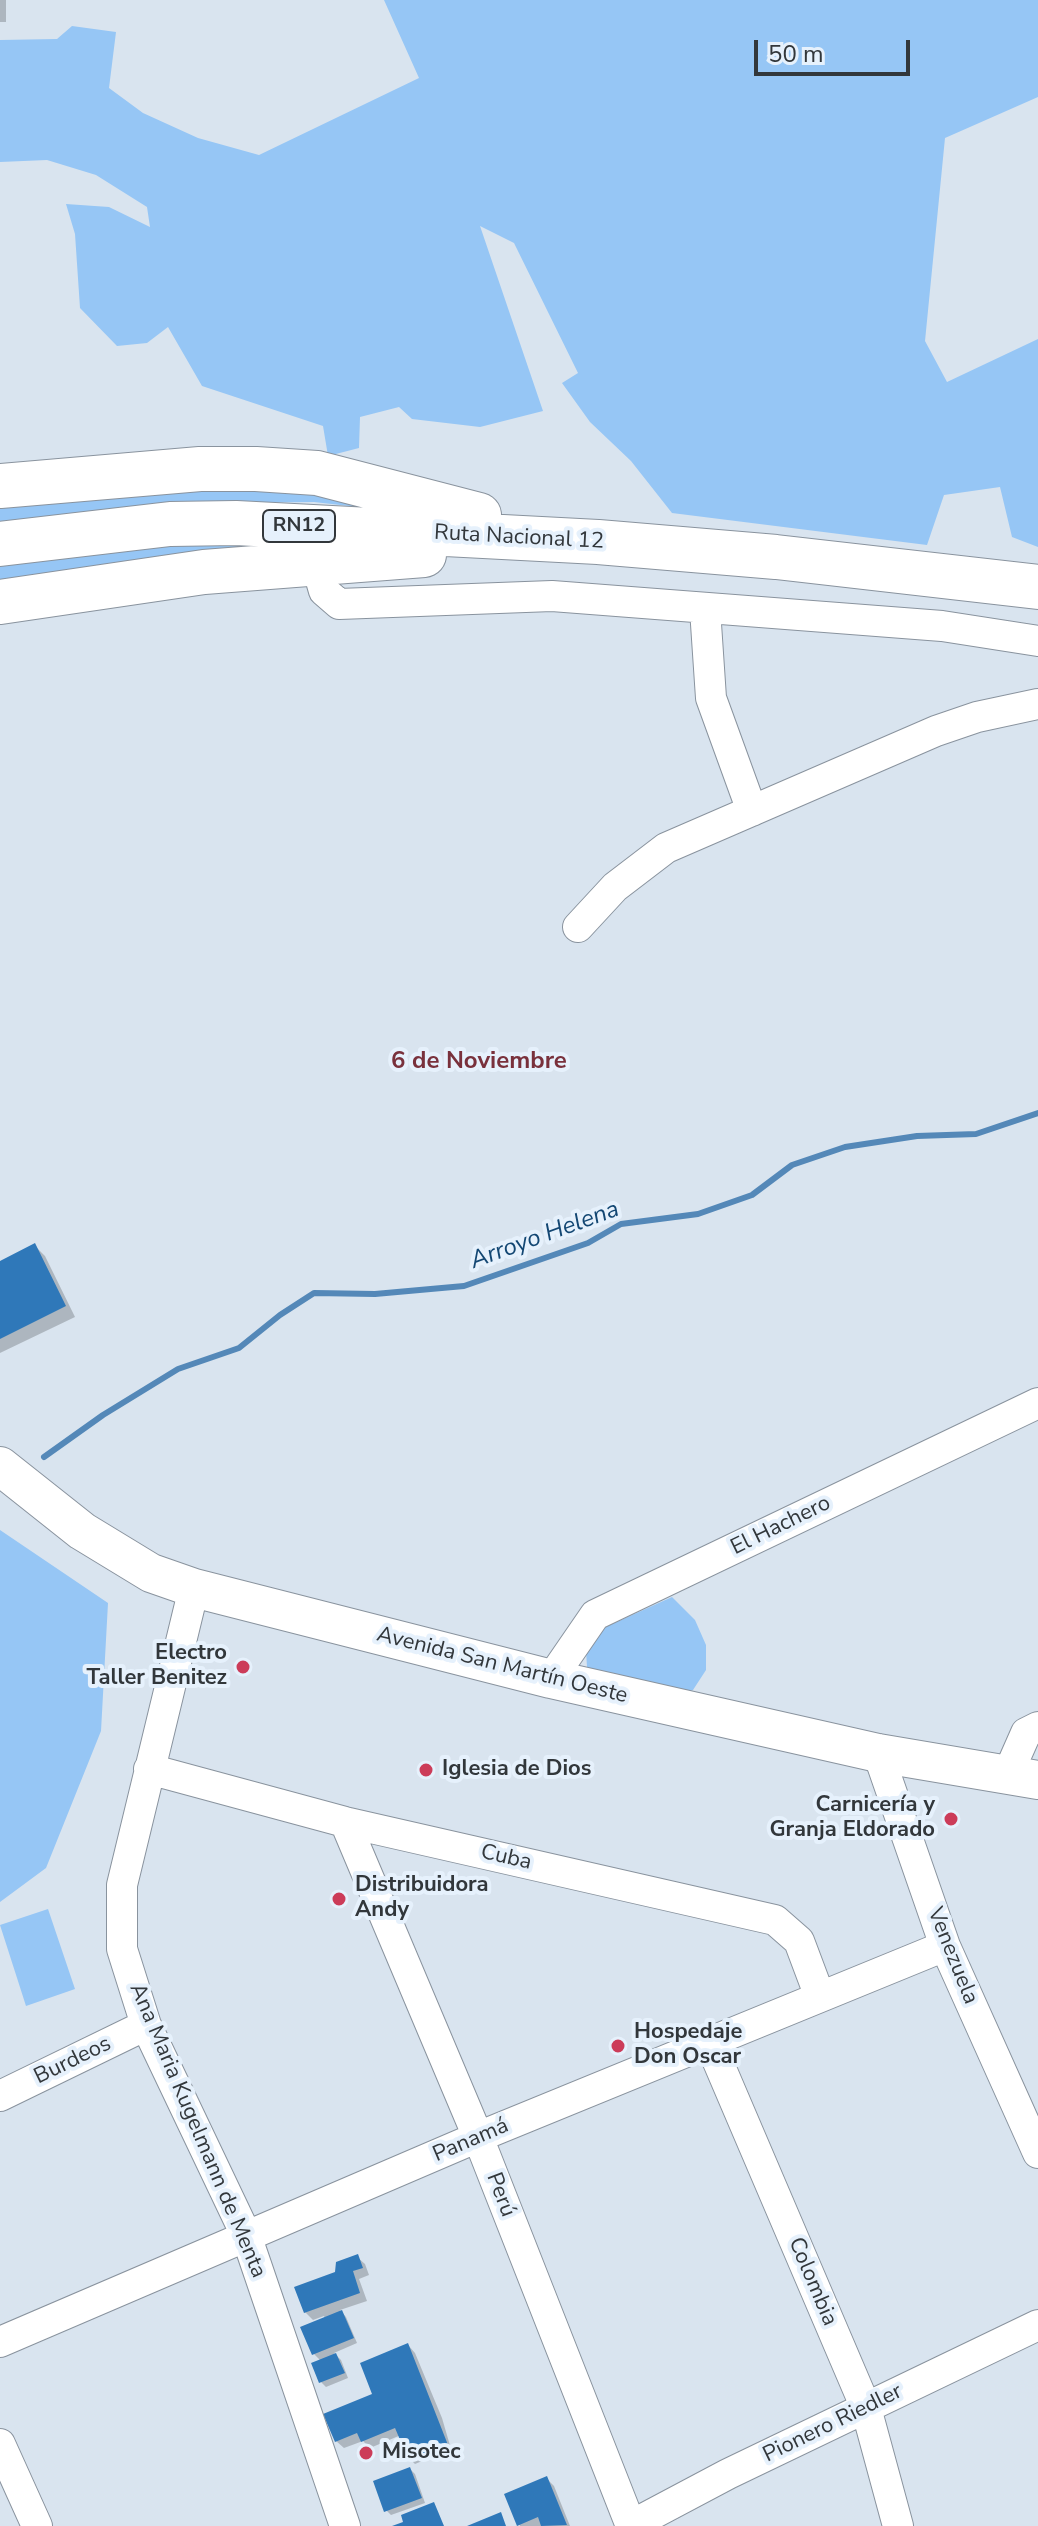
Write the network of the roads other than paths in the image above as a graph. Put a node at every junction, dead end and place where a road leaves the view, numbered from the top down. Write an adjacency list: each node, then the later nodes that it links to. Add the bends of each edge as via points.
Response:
1 (0, 486): 2 (highway, via 200,469 317,473)
2 (598, 542): 3 (highway, Ruta Nacional 12 / RN12, via 236,523 170,524); 4 (highway); 5 (highway, Ruta Nacional 12 / RN12)
3 (0, 544)
4 (316, 563): 6 (highway, via 204,572); 7 (street, via 324,591 339,604 552,596)
5 (1038, 587)
6 (0, 602)
7 (705, 609): 8 (street, via 942,626); 10 (street, via 711,698)
8 (1038, 641)
9 (1038, 704): 10 (street, via 936,731)
10 (752, 811): 11 (street, via 666,848 615,887)
11 (578, 927)
12 (1038, 1403): 15 (street, El Hachero, via 595,1615)
13 (0, 1466): 14 (main road, Avenida San Martín Oeste, via 82,1531 151,1573)
14 (194, 1588): 15 (main road, Avenida San Martín Oeste); 18 (street, Ana Maria Kugelmann de Menta)
15 (551, 1679): 17 (main road, Avenida San Martín Oeste)
16 (1038, 1727): 19 (street, via 1026,1733)
17 (878, 1753): 19 (main road, Avenida San Martín Oeste); 21 (street, Venezuela)
18 (149, 1769): 20 (street, Cuba); 23 (street, Ana Maria Kugelmann de Menta, via 122,1885 122,1949)
19 (1023, 1778)
20 (345, 1822): 22 (street, Cuba, via 775,1920 799,1941); 26 (street, Perú)
21 (945, 1946): 22 (street, Panamá); 27 (street, Venezuela)
22 (820, 1997): 24 (street, Panamá)
23 (146, 2025): 25 (street, Burdeos); 28 (street, Ana Maria Kugelmann de Menta)
24 (710, 2043): 26 (street, Panamá); 31 (street, Colombia)
25 (0, 2096)
26 (478, 2137): 28 (street, Panamá); 35 (street, Perú)
27 (1038, 2153)
28 (246, 2235): 30 (street, Panamá); 34 (street, Ana Maria Kugelmann de Menta)
29 (1038, 2325): 31 (street, Pionero Riedler)
30 (0, 2342)
31 (866, 2408): 35 (street, Pionero Riedler); 36 (street, Colombia)
32 (0, 2444): 33 (street)
33 (37, 2526)
34 (345, 2526)
35 (630, 2526)
36 (898, 2526)

